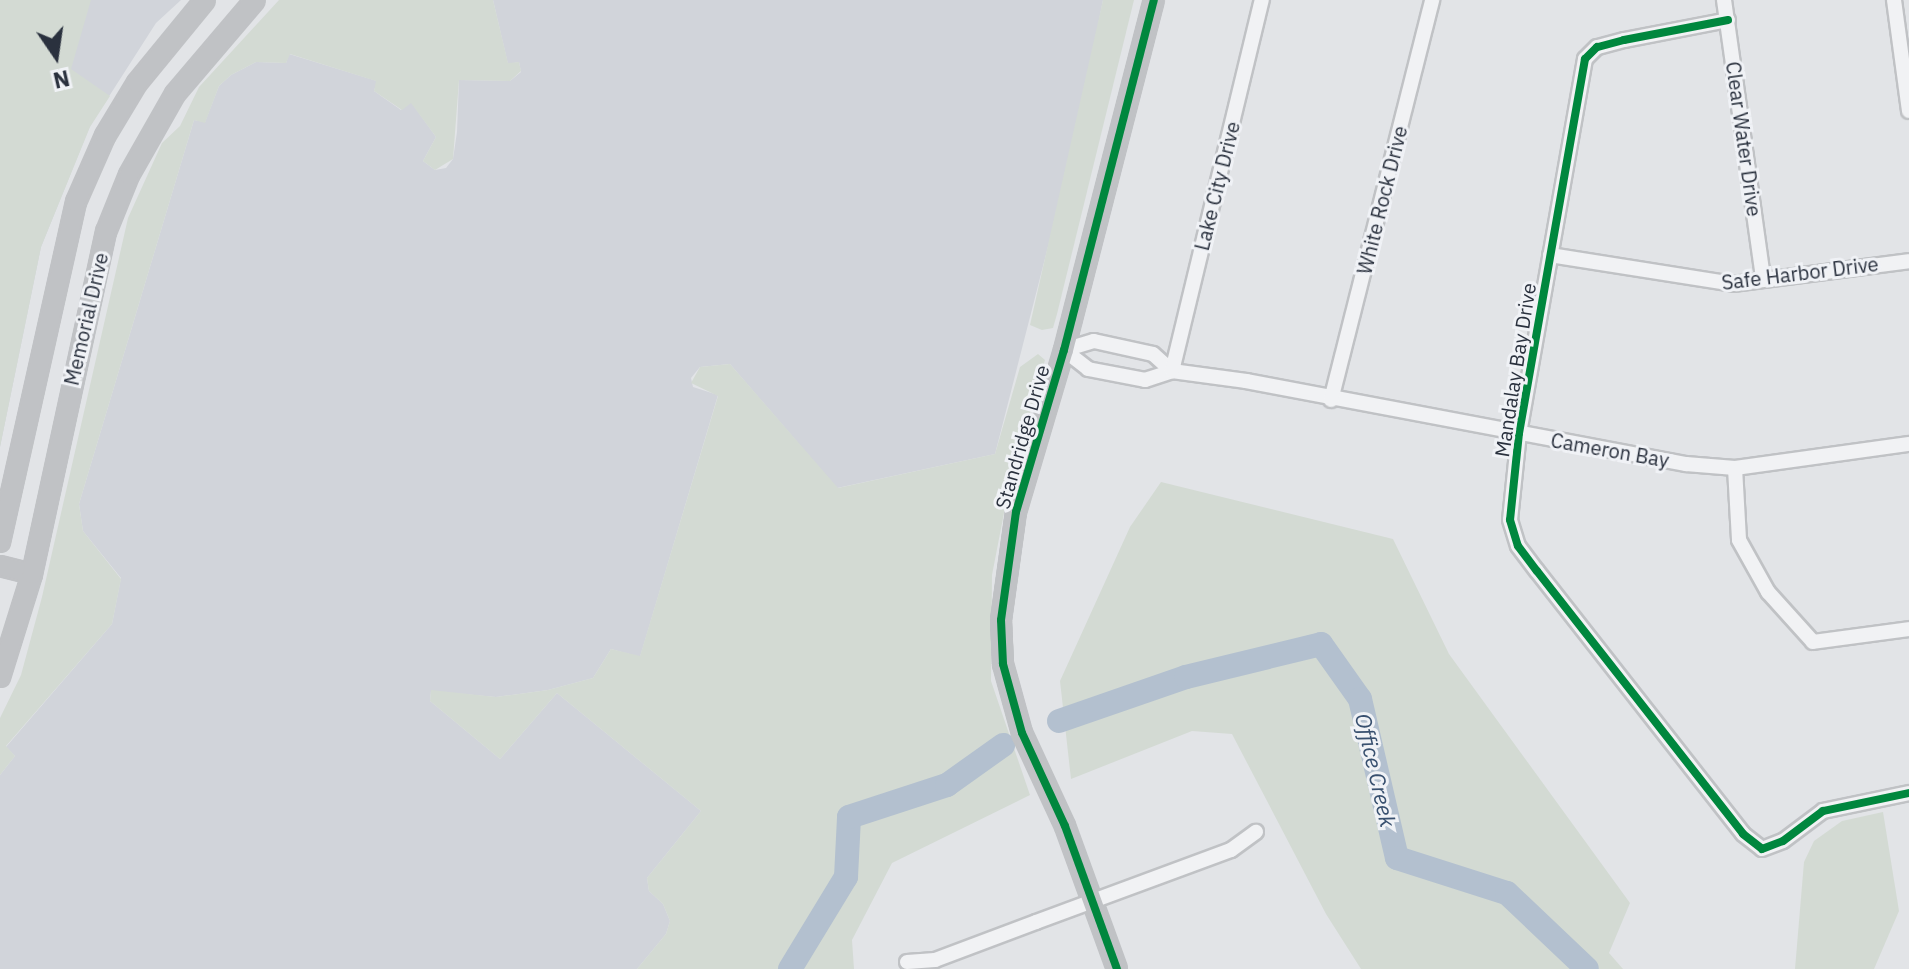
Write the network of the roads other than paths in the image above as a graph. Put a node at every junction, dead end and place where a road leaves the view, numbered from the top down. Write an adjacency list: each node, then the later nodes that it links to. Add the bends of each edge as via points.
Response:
1 (205, 0): 19 (street, Memorial Drive, via 137,83 105,136 76,202)
2 (255, 0): 21 (street, Memorial Drive, via 193,69 129,175 96,270)
3 (1154, 0): 13 (street, Standridge Drive)
4 (1262, 0): 14 (street, Lake City Drive)
5 (1432, 0): 15 (street, White Rock Drive)
6 (1724, 0): 8 (street, Clear Water Drive)
7 (1894, 0): 9 (street)
8 (1728, 20): 10 (street, Mandalay Bay Drive, via 1597,47 1585,59); 12 (street, Clear Water Drive)
9 (1909, 111)
10 (1550, 255): 12 (street, Safe Harbor Drive, via 1708,283); 16 (street, Mandalay Bay Drive)
11 (1909, 261): 12 (street, Safe Harbor Drive)
12 (1763, 278)
13 (1064, 350): 14 (street, Cameron Bay, via 1088,369 1145,380); 14 (street, Cameron Bay, via 1094,341 1153,354); 26 (street, Standridge Drive, via 1016,512 1001,640 1022,733)
14 (1172, 371): 15 (street, Cameron Bay)
15 (1331, 400): 16 (street, Cameron Bay)
16 (1519, 433): 18 (street, Cameron Bay); 24 (street, Mandalay Bay Drive, via 1510,520 1518,546 1743,834 1762,849 1783,841 1823,811)
17 (1909, 444): 18 (street, Cameron Bay)
18 (1735, 468): 22 (street, via 1739,540 1768,592 1813,642)
19 (0, 542)
20 (0, 566): 21 (street)
21 (32, 574): 23 (street, Memorial Drive)
22 (1909, 629)
23 (0, 677)
24 (1909, 793)
25 (1256, 832): 26 (street, via 1231,850)
26 (1094, 900): 27 (street, via 935,960); 28 (street, Standridge Drive)
27 (907, 962)
28 (1117, 969)

